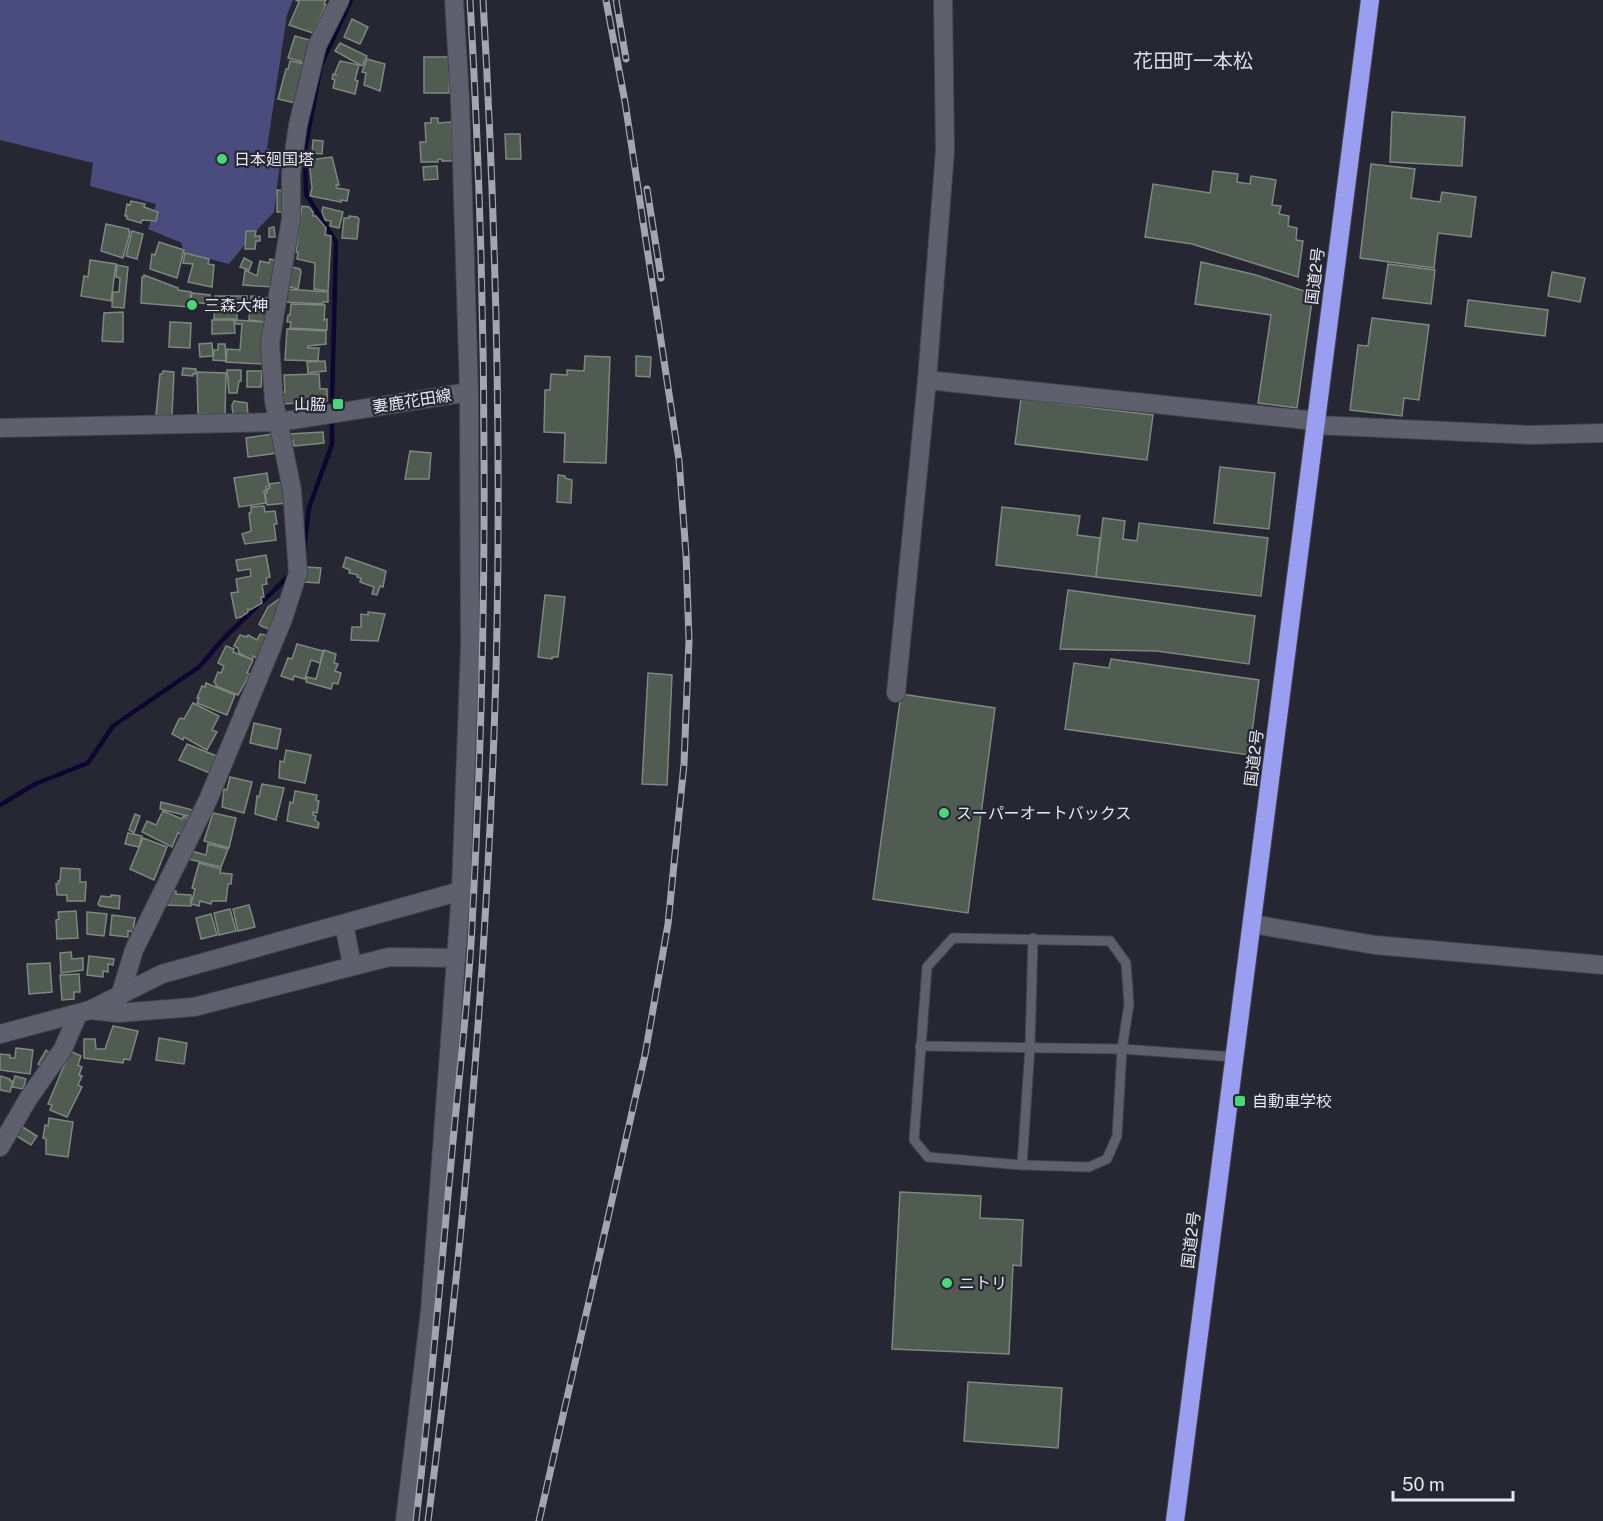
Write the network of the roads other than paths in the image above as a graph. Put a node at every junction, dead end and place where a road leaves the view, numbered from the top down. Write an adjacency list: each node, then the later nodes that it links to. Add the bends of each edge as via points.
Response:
1 (340, 0): 7 (street, via 317,46 298,125 291,219 270,343)
2 (454, 0): 6 (street, 妻鹿花田線)
3 (943, 0): 5 (street, via 945,151)
4 (1370, 0): 8 (highway, 国道2号)
5 (927, 380): 8 (street); 11 (street)
6 (469, 392): 7 (street, 妻鹿花田線); 12 (street, via 470,647)
7 (279, 422): 9 (street, 妻鹿花田線); 19 (street, via 292,490 298,573 283,619 208,800 134,950)
8 (1316, 423): 10 (street, via 1530,435); 14 (highway, 国道2号)
9 (0, 428)
10 (1603, 433)
11 (896, 693)
12 (461, 891): 13 (street); 16 (street)
13 (344, 924): 17 (street); 19 (street, via 162,974)
14 (1252, 924): 18 (street, via 1375,945); 25 (highway, 国道2号)
15 (1033, 938): 22 (lane, via 953,938 927,967); 23 (lane); 24 (lane, via 1110,940 1126,963 1129,1004)
16 (456, 958): 17 (street, via 389,957); 28 (street, via 430,1311)
17 (352, 965): 20 (street, via 194,1007)
18 (1603, 965)
19 (120, 996): 20 (street)
20 (84, 1012): 21 (street); 26 (street)
21 (0, 1034)
22 (920, 1046): 23 (lane); 27 (lane, via 914,1140 928,1157)
23 (1029, 1047): 24 (lane); 27 (lane)
24 (1122, 1049): 25 (lane); 27 (lane, via 1117,1136 1107,1159 1089,1167)
25 (1234, 1057): 29 (highway, 国道2号)
26 (0, 1148)
27 (1022, 1165)
28 (405, 1521)
29 (1174, 1521)

